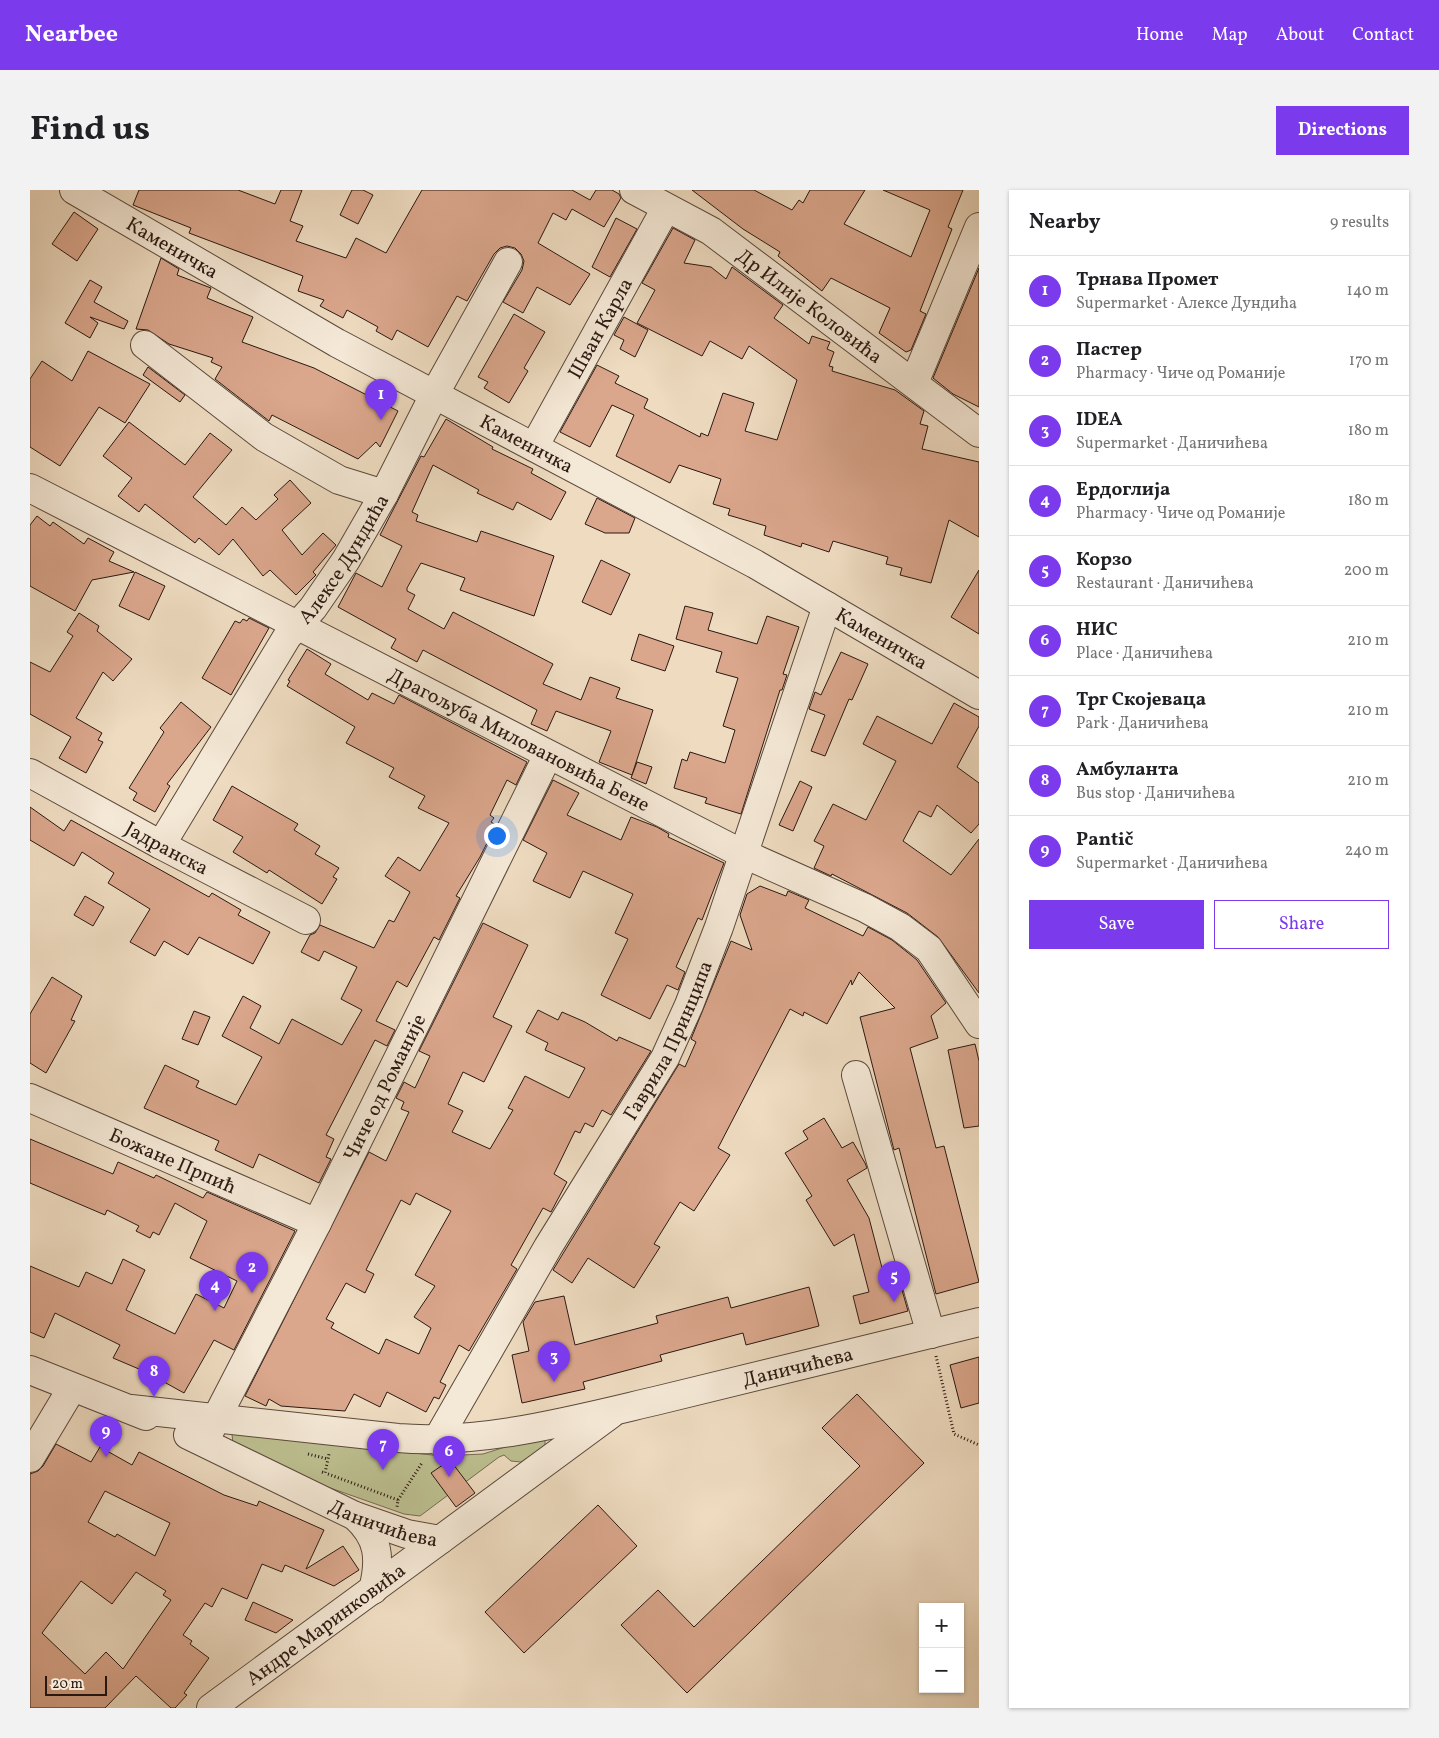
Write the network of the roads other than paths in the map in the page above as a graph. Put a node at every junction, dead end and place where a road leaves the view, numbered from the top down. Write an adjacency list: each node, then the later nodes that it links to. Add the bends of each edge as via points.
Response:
1 (74, 190): 8 (street, Каменичка, via 337,343)
2 (634, 190): 3 (street, Др Илије Коловића)
3 (666, 208): 7 (street, Др Илије Коловића, via 711,231); 10 (street, Шван Карла)
4 (979, 227): 7 (street)
5 (508, 262): 8 (street, Алексе Дундића)
6 (146, 346): 12 (street, via 264,437 339,480)
7 (914, 383): 9 (street, Др Илије Коловића)
8 (434, 395): 10 (street, Каменичка); 12 (street, Алексе Дундића)
9 (979, 433)
10 (534, 447): 13 (street, Каменичка, via 755,564)
11 (30, 488): 14 (street, Драгољуба Миловановића Бене)
12 (384, 494): 14 (street, Алексе Дундића, via 346,560)
13 (827, 606): 15 (street, Каменичка); 19 (street, Гаврила Принципа)
14 (298, 624): 16 (street, Драгољуба Миловановића Бене); 18 (street, Алексе Дундића)
15 (979, 695)
16 (548, 755): 19 (street, Драгољуба Миловановића Бене); 24 (street, Чиче од Романије)
17 (30, 772): 18 (street, Јадранска)
18 (161, 845): 20 (street, Јадранска)
19 (743, 854): 21 (street, Драгољуба Миловановића Бене, via 865,908 915,937 929,949); 33 (street, Гаврила Принципа, via 703,969 665,1058 548,1247)
20 (306, 920)
21 (979, 1024)
22 (856, 1076): 26 (street)
23 (30, 1098): 24 (street, Божане Прпић)
24 (316, 1223): 31 (street, Чиче од Романије)
25 (979, 1322): 26 (street, Даничићева)
26 (931, 1334): 30 (street, Даничићева)
27 (30, 1370): 28 (street, Даничићева)
28 (72, 1388): 29 (street, Даничићева); 36 (street)
29 (131, 1409): 31 (street, Даничићева); 34 (street, Даничићева)
30 (616, 1410): 32 (street, Даничићева); 35 (street, Даничићева)
31 (217, 1418): 33 (street, Даничићева); 34 (street, Чиче од Романије)
32 (527, 1428): 33 (street, Даничићева, via 475,1438); 35 (street, via 554,1433 558,1441)
33 (437, 1440)
34 (204, 1442): 37 (street, Даничићева)
35 (556, 1456): 38 (street, Даничићева)
36 (30, 1458)
37 (355, 1516): 38 (street, Даничићева, via 407,1534); 39 (street, via 367,1527 375,1542 377,1571)
38 (440, 1540): 39 (street, Андре Маринковића)
39 (373, 1590): 40 (street, Андре Маринковића)
40 (212, 1708)

